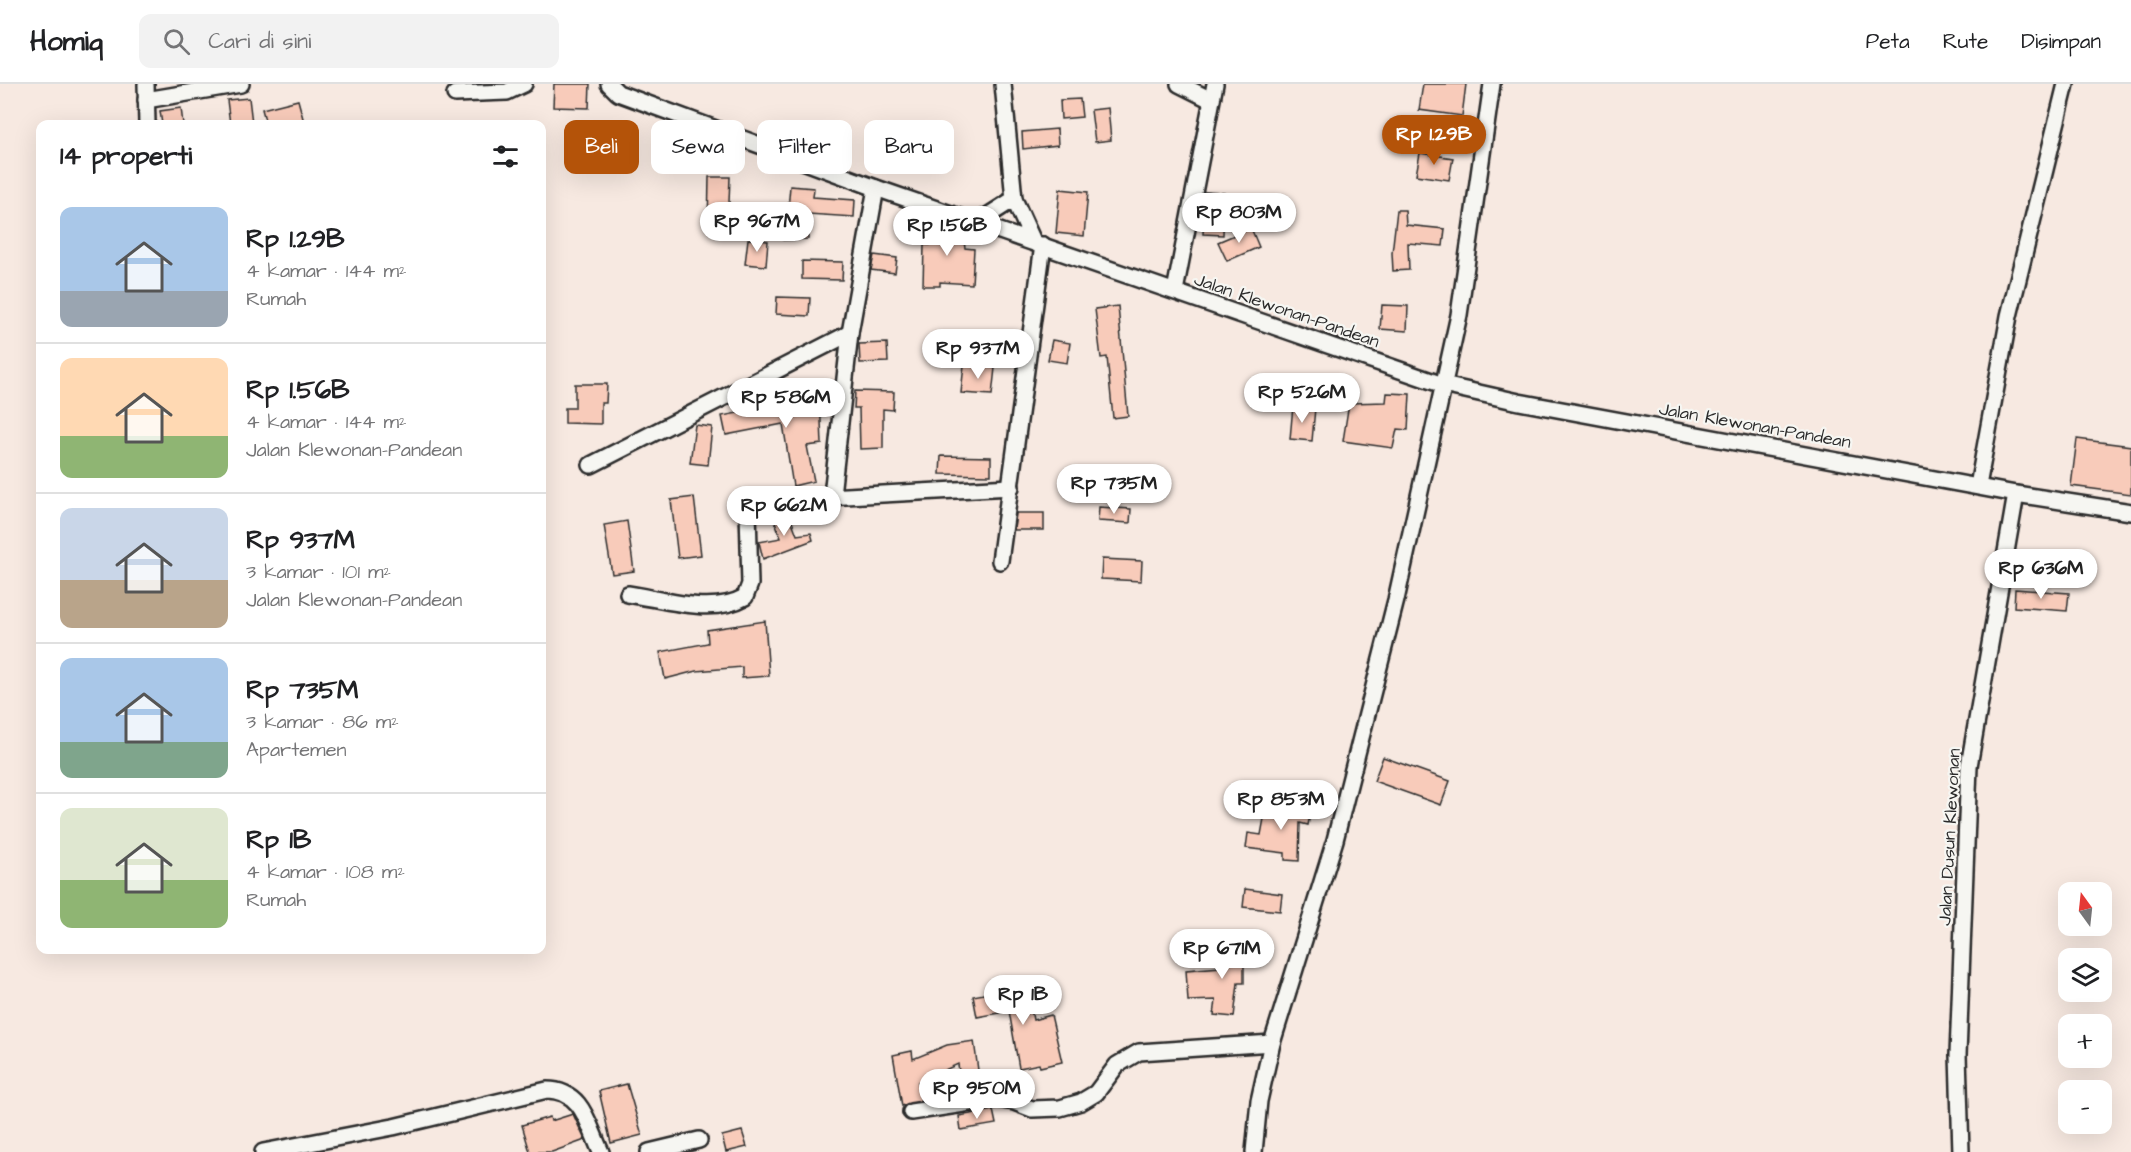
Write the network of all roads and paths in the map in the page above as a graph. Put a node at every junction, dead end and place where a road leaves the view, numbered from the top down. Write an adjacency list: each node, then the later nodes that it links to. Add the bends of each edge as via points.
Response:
1 (146, 84): 11 (street)
2 (242, 84): 11 (street)
3 (524, 84): 10 (street, via 507,92)
4 (609, 84): 14 (street, Jalan Klewonan-Pandean, via 618,93)
5 (1003, 84): 15 (street)
6 (1179, 84): 12 (street)
7 (1215, 84): 12 (street)
8 (1492, 84): 20 (street, via 1459,315)
9 (2066, 84): 22 (street, via 2009,316)
10 (455, 94)
11 (146, 100): 13 (street)
12 (1211, 100): 18 (street)
13 (147, 120)
14 (876, 188): 16 (street, Jalan Klewonan-Pandean); 19 (street)
15 (1014, 199): 16 (street); 17 (street)
16 (978, 222): 17 (street, Jalan Klewonan-Pandean)
17 (1038, 243): 18 (street, Jalan Klewonan-Pandean); 23 (street)
18 (1175, 291): 20 (street, Jalan Klewonan-Pandean)
19 (850, 333): 21 (street); 25 (street)
20 (1443, 385): 22 (street, Jalan Klewonan-Pandean, via 1531,405); 29 (street, via 1396,600 1335,840)
21 (591, 465)
22 (1978, 486): 24 (street)
23 (1011, 487): 25 (street); 27 (street)
24 (2016, 494): 26 (street); 36 (street, Jalan Dusun Klewonan, via 1970,766 1958,1055)
25 (831, 495): 28 (street, via 751,504 750,584 745,597 739,600 711,606)
26 (2131, 513)
27 (1000, 561)
28 (628, 594)
29 (1272, 1043): 30 (street, via 1139,1052 1117,1065 1096,1093 1060,1108 1032,1109 997,1099); 35 (street, via 1259,1101)
30 (911, 1112)
31 (699, 1140): 34 (street)
32 (263, 1152): 33 (street, via 558,1090 579,1104)
33 (601, 1152)
34 (649, 1152)
35 (1254, 1152)
36 (1961, 1152)

